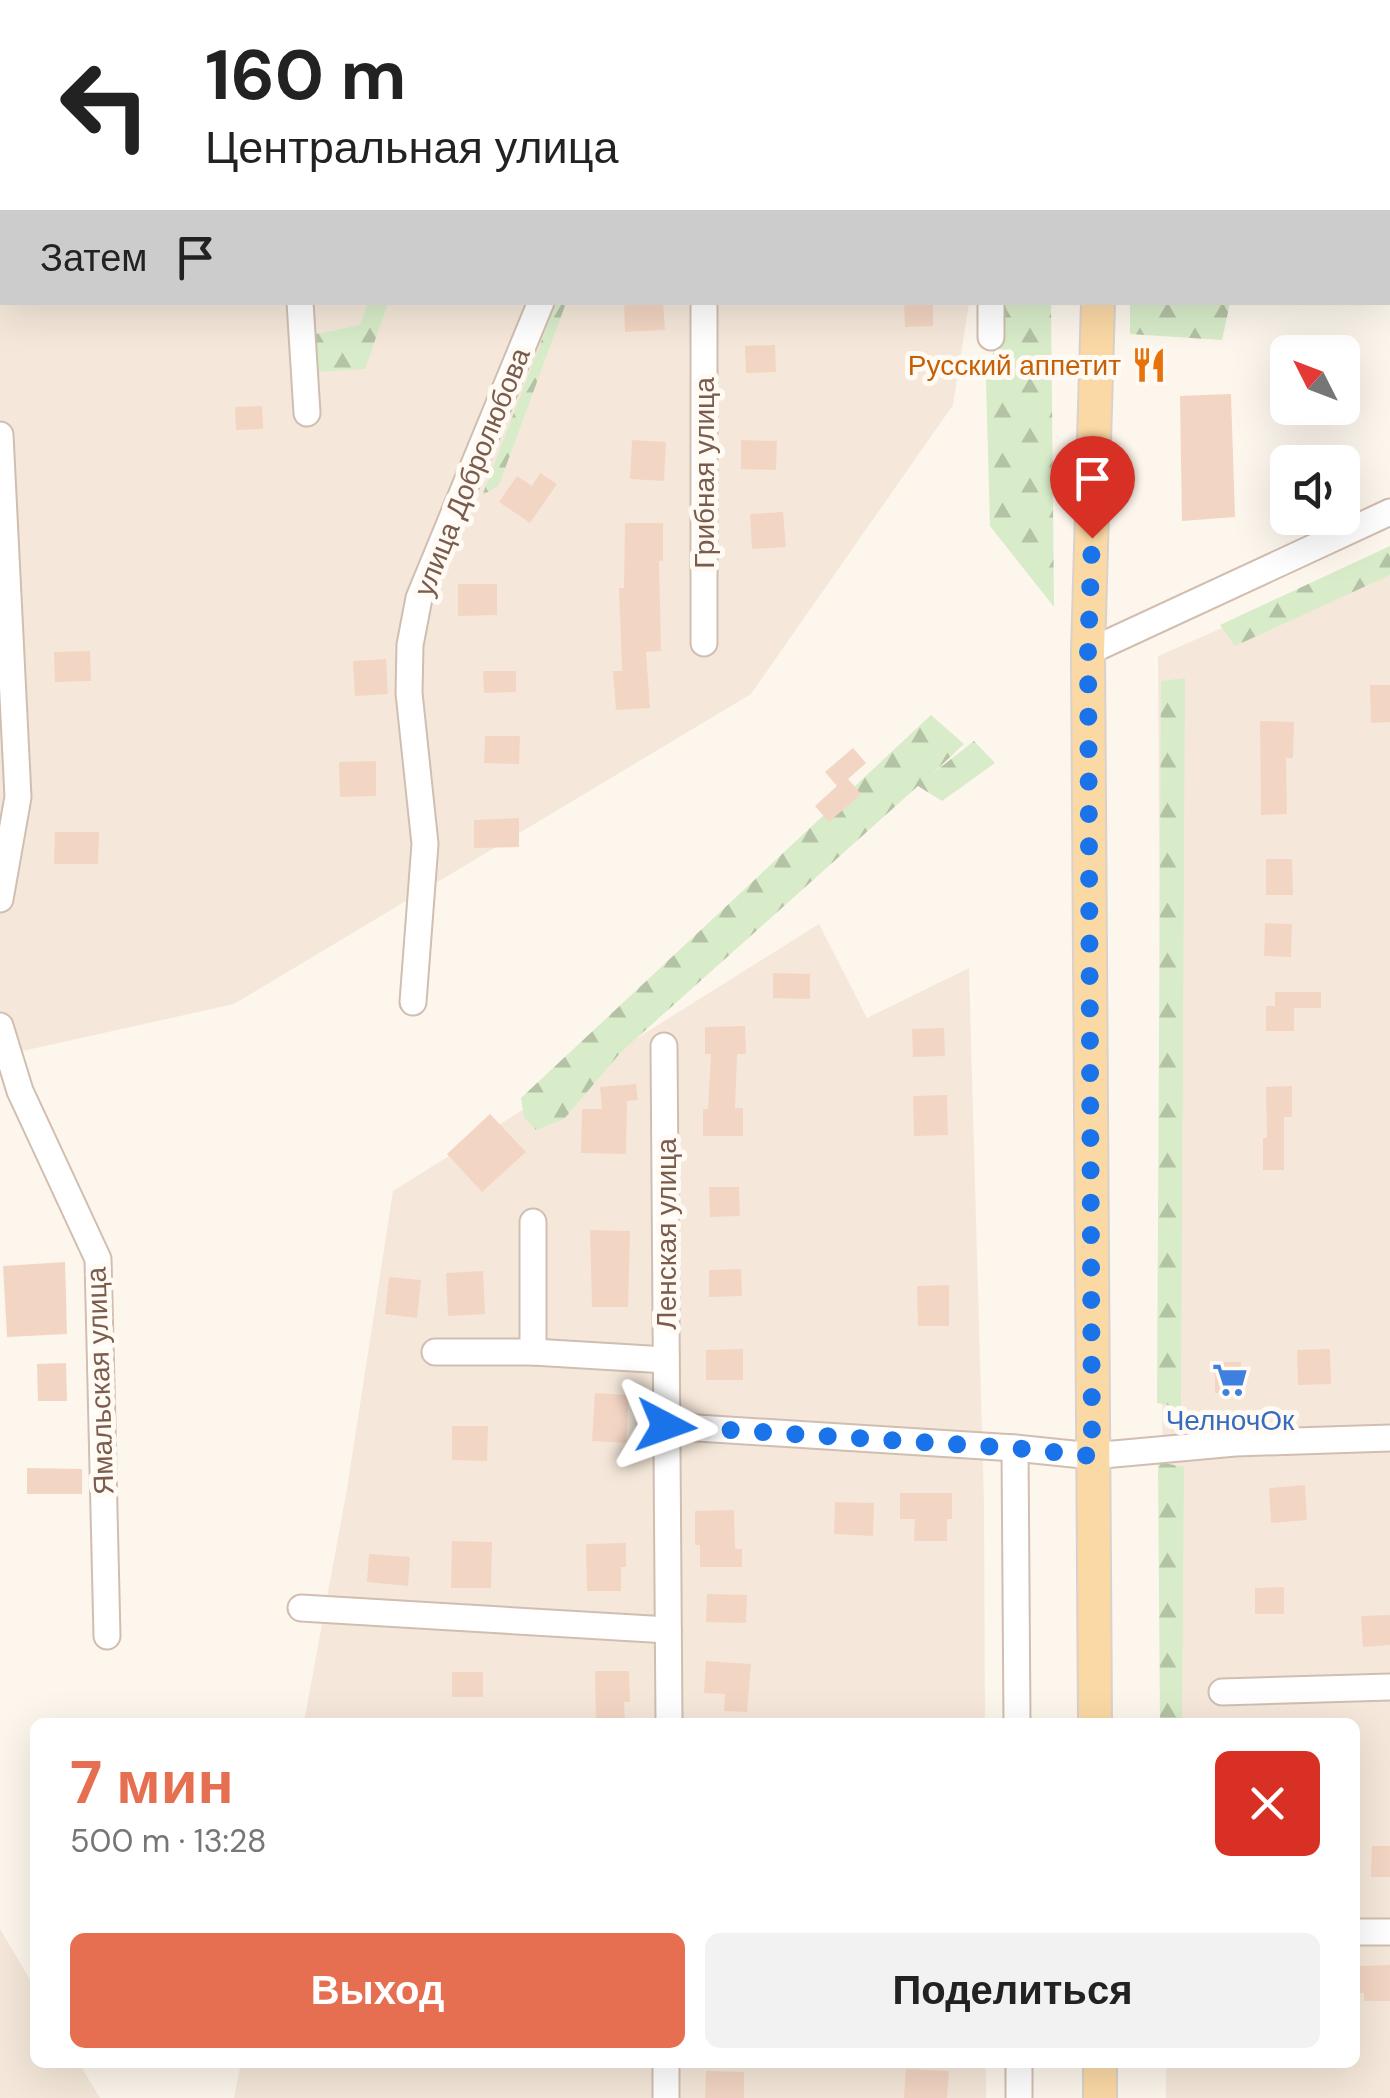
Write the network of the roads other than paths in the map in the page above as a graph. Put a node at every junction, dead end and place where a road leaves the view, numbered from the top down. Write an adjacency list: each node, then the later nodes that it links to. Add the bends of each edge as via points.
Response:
1 (300, 305): 7 (street)
2 (540, 305): 14 (street, улица Добролюбова, via 419,598 413,630 410,693 425,844)
3 (704, 305): 10 (street, Грибная улица)
4 (992, 305): 6 (street)
5 (1098, 305): 11 (main road)
6 (990, 337)
7 (307, 413)
8 (0, 436): 12 (street, via 18,797)
9 (1390, 512): 11 (street)
10 (704, 643)
11 (1088, 652): 24 (main road)
12 (5, 839): 13 (street)
13 (0, 899)
14 (412, 1002)
15 (0, 1026): 27 (street, Ямальская улица, via 20,1091 98,1259)
16 (664, 1046): 20 (street, Ленская улица)
17 (533, 1222): 19 (street)
18 (435, 1352): 19 (street)
19 (532, 1352): 20 (street)
20 (666, 1360): 21 (street, Ленская улица)
21 (666, 1426): 23 (street); 26 (street, Ленская улица)
22 (1390, 1438): 24 (street)
23 (1015, 1448): 24 (street); 31 (street)
24 (1092, 1456): 32 (main road)
25 (301, 1608): 26 (street)
26 (668, 1630): 30 (street, Ленская улица)
27 (107, 1636)
28 (1390, 1687): 29 (street)
29 (1222, 1692)
30 (668, 1718)
31 (1017, 1718)
32 (1095, 1718)
33 (1360, 1932): 34 (street)
34 (1390, 1932)
35 (666, 2068): 38 (street)
36 (1018, 2068): 39 (street)
37 (1100, 2068): 40 (main road)
38 (666, 2098)
39 (1019, 2098)
40 (1100, 2098)

